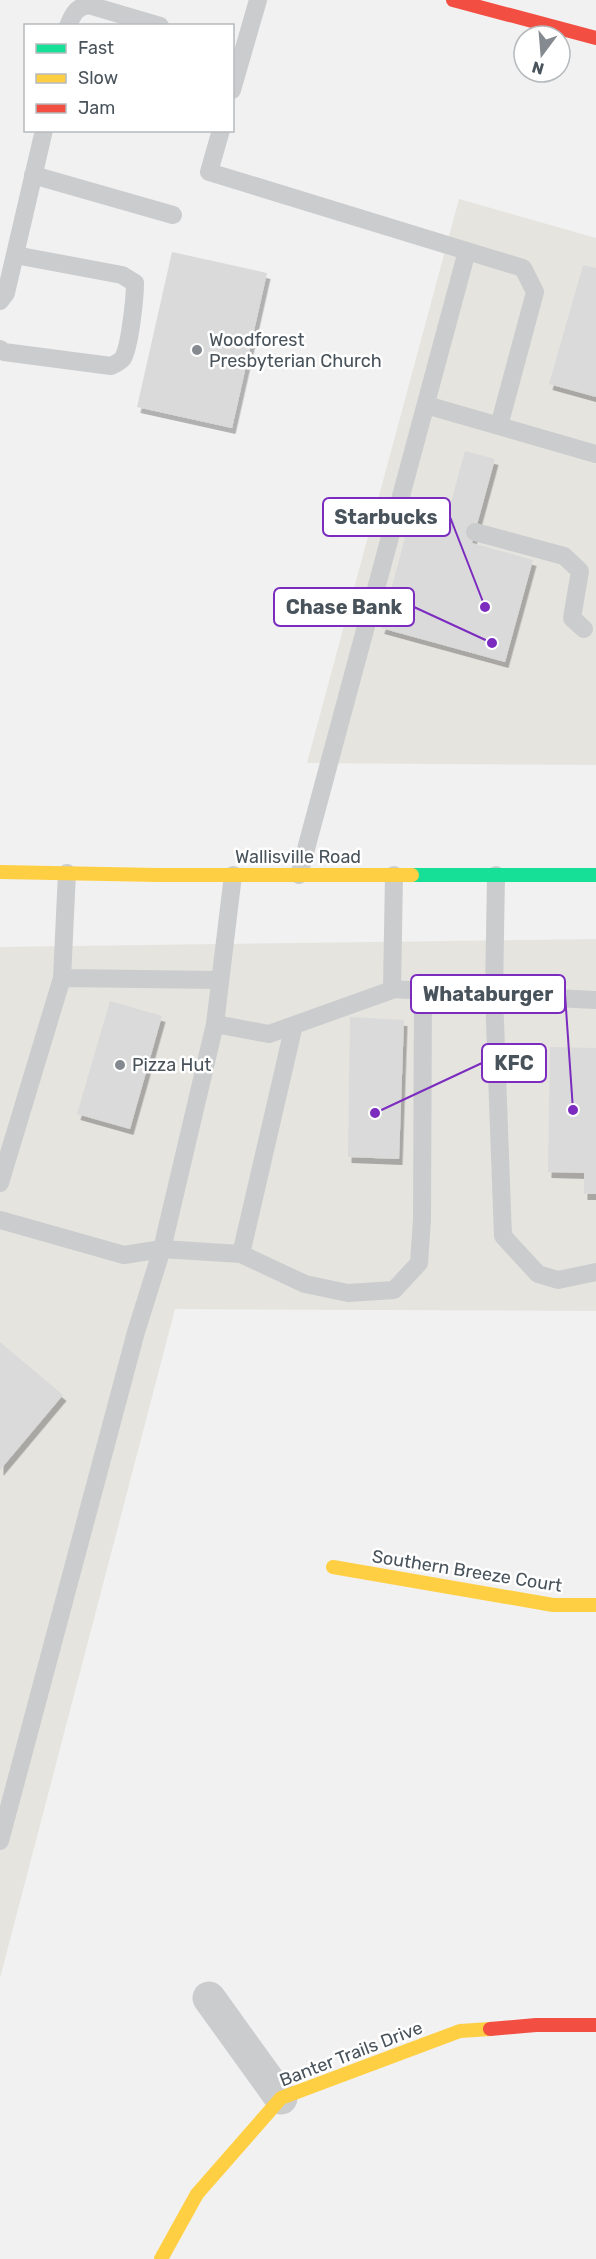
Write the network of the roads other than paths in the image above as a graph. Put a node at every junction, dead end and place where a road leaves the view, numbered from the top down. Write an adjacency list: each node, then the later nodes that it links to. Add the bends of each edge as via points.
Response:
1 (258, 0): 6 (lane)
2 (471, 2): 5 (street)
3 (69, 24): 4 (lane, via 80,6 89,5)
4 (153, 24)
5 (596, 38)
6 (238, 49): 7 (lane)
7 (234, 76)
8 (44, 132): 10 (lane)
9 (220, 132): 12 (lane, via 209,172)
10 (33, 175): 11 (lane); 13 (lane)
11 (173, 215)
12 (467, 251): 16 (lane); 17 (lane, via 523,268 535,292)
13 (15, 255): 14 (lane); 15 (lane, via 122,275 135,283 135,294 125,351 119,362 111,366)
14 (0, 302)
15 (0, 349)
16 (426, 405): 17 (lane); 20 (lane)
17 (499, 426): 18 (lane)
18 (596, 454)
19 (445, 524): 20 (lane, via 404,518)
20 (393, 526): 26 (lane)
21 (475, 532): 22 (lane, via 564,556 580,571 572,618)
22 (584, 629)
23 (0, 872): 24 (street, Wallisville Road)
24 (67, 873): 25 (street, Wallisville Road); 30 (lane)
25 (233, 875): 26 (street, Wallisville Road); 31 (lane)
26 (299, 875): 27 (street, Wallisville Road)
27 (394, 875): 28 (street, Wallisville Road); 32 (lane)
28 (496, 875): 29 (street, Wallisville Road); 34 (lane)
29 (596, 875)
30 (62, 978): 31 (lane); 38 (lane)
31 (220, 980): 36 (lane)
32 (392, 990): 33 (lane); 37 (lane)
33 (423, 991): 34 (lane); 41 (lane, via 422,1220 418,1263 394,1290 348,1293 304,1284)
34 (494, 995): 35 (lane); 42 (lane, via 503,1236 538,1274 558,1280)
35 (596, 1000)
36 (215, 1024): 37 (lane, via 268,1034); 40 (lane)
37 (294, 1025): 41 (lane)
38 (0, 1183)
39 (0, 1220): 40 (lane, via 124,1255)
40 (162, 1248): 41 (lane); 45 (lane, via 135,1332)
41 (241, 1254)
42 (596, 1272)
43 (333, 1568): 44 (street, Southern Breeze Court, via 554,1605)
44 (596, 1605)
45 (0, 1841)
46 (209, 1998): 48 (street)
47 (596, 2025): 48 (street, Banter Trails Drive, via 460,2031)
48 (281, 2098): 49 (street, Banter Trails Drive, via 197,2194)
49 (161, 2259)

